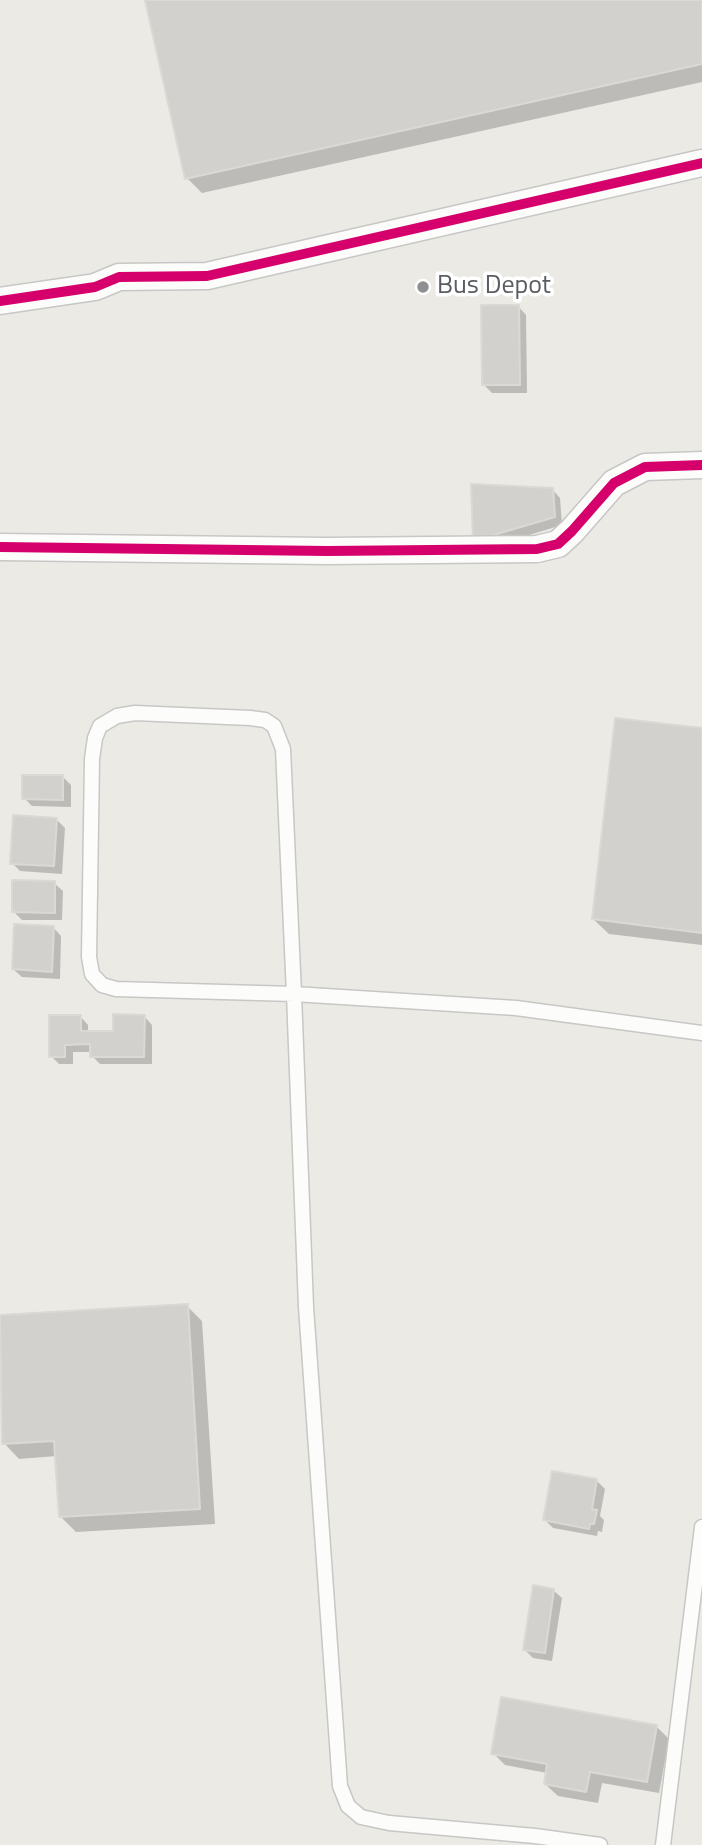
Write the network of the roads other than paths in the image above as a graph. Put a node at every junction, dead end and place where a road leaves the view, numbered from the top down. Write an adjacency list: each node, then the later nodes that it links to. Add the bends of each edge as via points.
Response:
1 (702, 163): 2 (street, via 207,276 119,277 94,287)
2 (0, 302)
3 (702, 465): 4 (street, via 645,467 614,483 558,544 537,549)
4 (0, 547)
5 (295, 994): 5 (lane, via 116,989 102,985 92,974 92,759 100,726 135,713 250,718 274,726 283,749); 6 (lane, via 516,1008); 8 (lane, via 306,1307 340,1786 348,1806 361,1817)
6 (702, 1033)
7 (702, 1527): 9 (lane)
8 (600, 1845)
9 (663, 1845)

